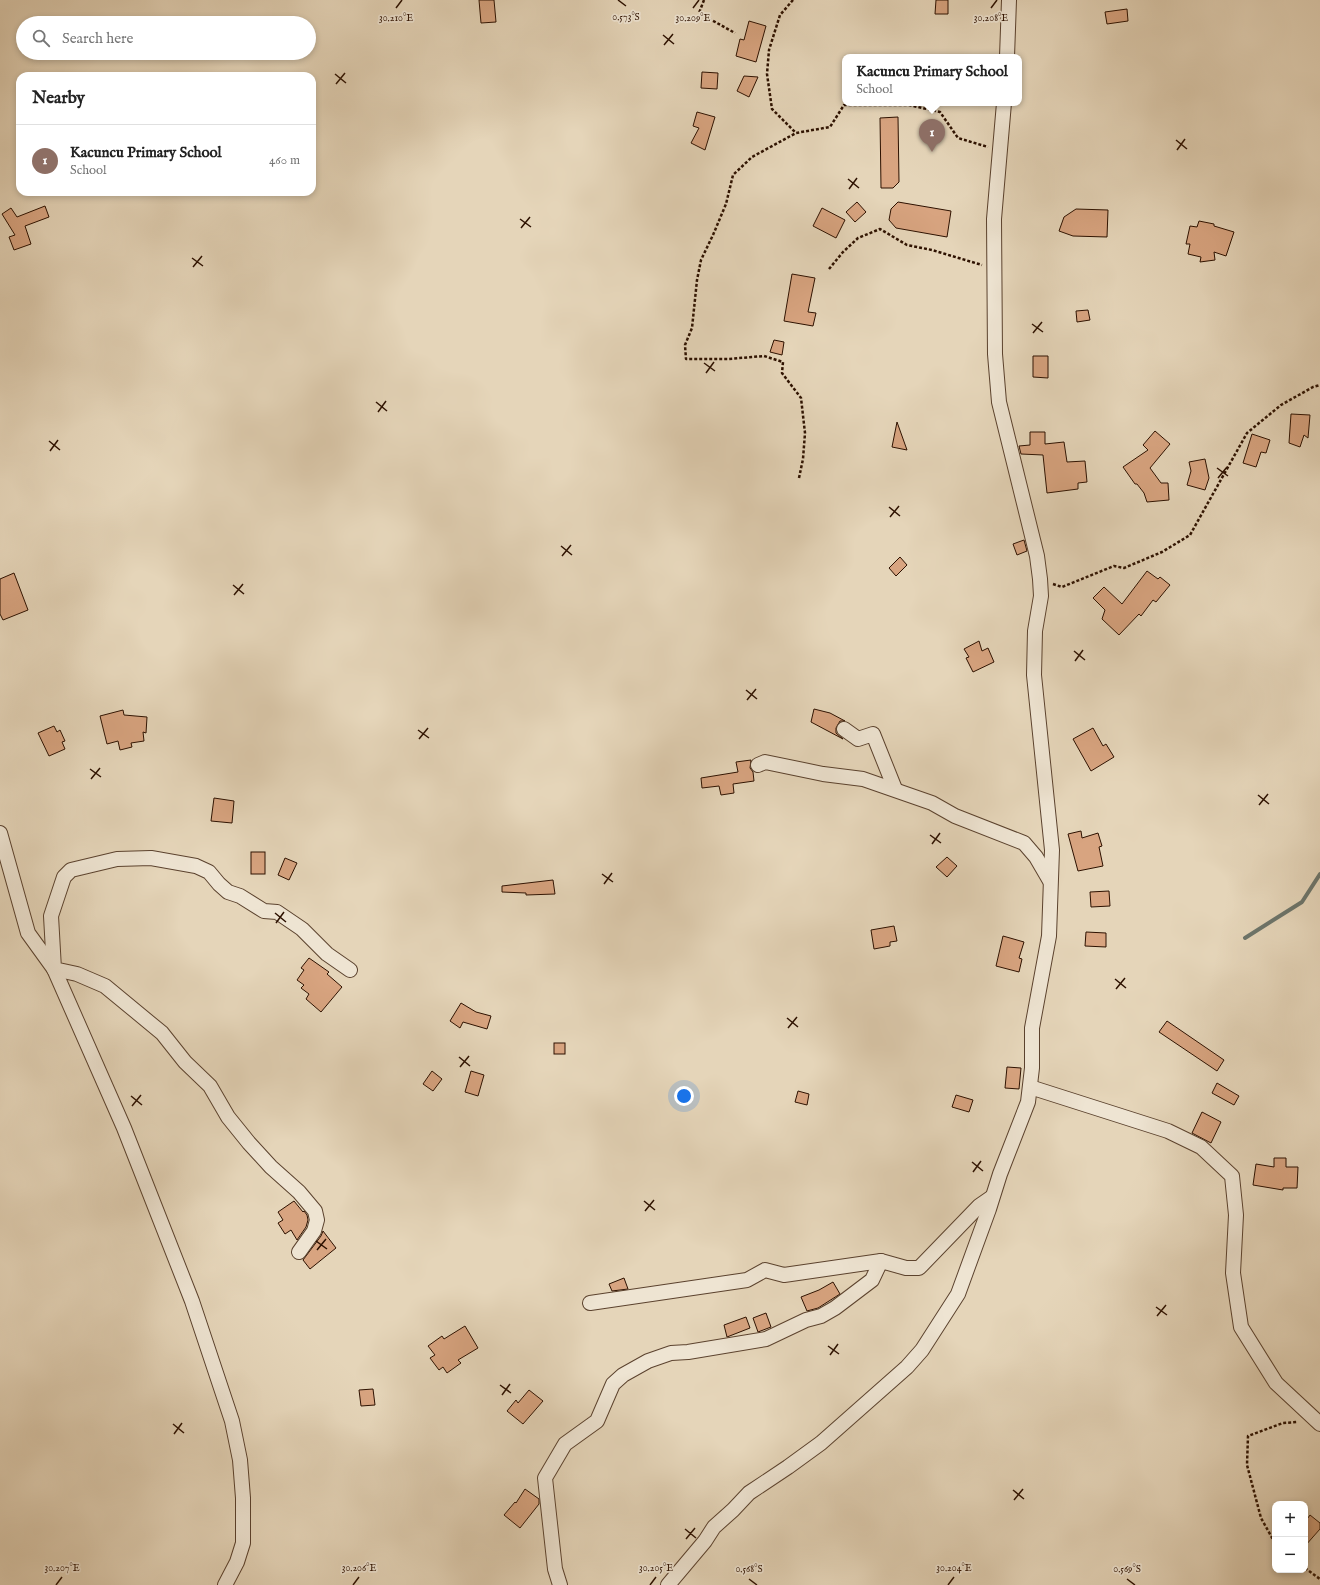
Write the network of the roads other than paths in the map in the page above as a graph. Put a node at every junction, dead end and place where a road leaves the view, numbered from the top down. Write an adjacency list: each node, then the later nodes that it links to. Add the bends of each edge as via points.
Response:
1 (1009, 0): 2 (street)
2 (1007, 54)
3 (1004, 106): 8 (street, via 994,219 995,354 999,402 1037,556 1040,579 1034,675 1052,850)
4 (844, 729): 6 (street, via 858,739 873,734)
5 (758, 765): 6 (street, via 764,762 863,779)
6 (895, 789): 8 (street, via 932,802 955,816 1024,843)
7 (0, 832): 9 (street, via 28,933)
8 (1051, 882): 11 (street, via 1049,936 1032,1028)
9 (54, 969): 10 (street, via 51,916 64,877 71,870 117,859 151,858 196,866 208,872 228,892 264,910 277,912 298,926); 13 (street, via 78,974 105,986 162,1033 185,1062 210,1086 228,1117 249,1143 315,1211 317,1220 314,1231); 17 (street, via 124,1128 192,1301 232,1421 240,1460 244,1527 243,1543)
10 (350, 970)
11 (1030, 1087): 12 (street, via 1028,1102); 16 (street, via 1168,1131 1202,1147 1232,1176 1236,1214 1233,1272 1241,1327 1276,1383)
12 (992, 1197): 14 (street, via 979,1206 919,1268 906,1268); 19 (street, via 990,1209 958,1294 922,1350 907,1367 821,1443 788,1468 749,1492 714,1528)
13 (299, 1252)
14 (881, 1261): 15 (street, via 784,1275 765,1270 747,1280); 18 (street, via 872,1280 821,1316 806,1320 766,1339 671,1353 648,1361 623,1375 613,1384 597,1421 565,1444 545,1478 555,1569)
15 (590, 1303)
16 (1317, 1422)
17 (226, 1585)
18 (560, 1585)
19 (668, 1585)

